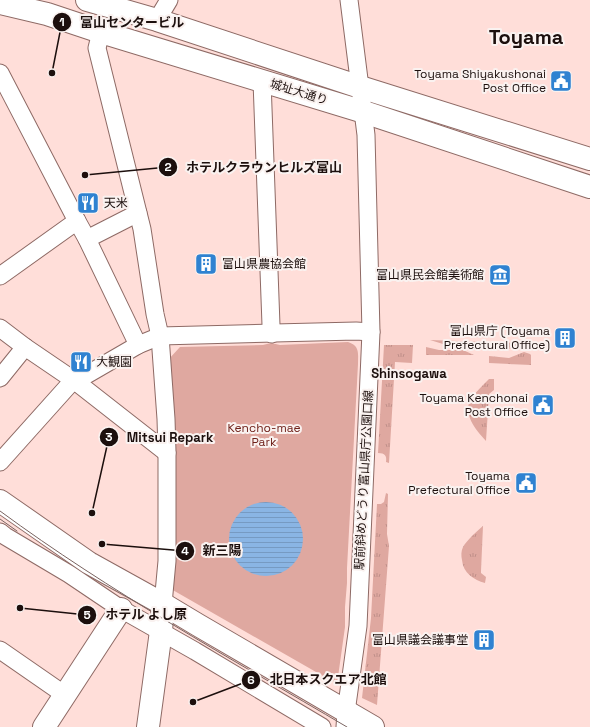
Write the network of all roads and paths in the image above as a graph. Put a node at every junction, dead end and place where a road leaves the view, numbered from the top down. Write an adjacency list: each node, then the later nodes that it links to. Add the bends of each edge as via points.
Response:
1 (87, 0): 5 (street, 城址大通り)
2 (169, 0): 5 (street)
3 (349, 0): 9 (street, 駅前斜めどうり富山県庁公園口線)
4 (4, 5): 6 (street, 城址大通り, via 47,14)
5 (156, 20): 9 (street, 城址大通り)
6 (101, 32): 8 (street, 城址大通り); 13 (street, via 97,48)
7 (0, 73): 14 (street)
8 (262, 81): 10 (street, 城址大通り); 19 (street)
9 (360, 87): 10 (street, 駅前斜めどうり富山県庁公園口線); 11 (street, 城址大通り)
10 (364, 112): 12 (street, 城址大通り); 18 (street, 駅前斜めどうり富山県庁公園口線)
11 (590, 160)
12 (590, 187)
13 (138, 213): 15 (street); 20 (street)
14 (77, 221): 15 (street); 16 (street)
15 (87, 239): 21 (street)
16 (0, 276)
17 (0, 328): 22 (street)
18 (371, 332): 19 (street); 34 (street, 駅前斜めどうり富山県庁公園口線, via 358,626)
19 (272, 334): 20 (street)
20 (160, 336): 21 (street); 25 (street)
21 (138, 345): 24 (street)
22 (25, 346): 23 (street); 24 (street)
23 (0, 378)
24 (74, 381): 25 (street); 26 (street)
25 (167, 453): 29 (street, via 167,561)
26 (0, 462)
27 (0, 501): 29 (street, via 89,563)
28 (2, 537): 30 (street, via 69,574)
29 (163, 604): 31 (street); 34 (street)
30 (121, 609): 31 (street); 33 (street)
31 (161, 631): 36 (street); 37 (street)
32 (0, 650): 33 (street)
33 (65, 695): 35 (street)
34 (346, 719): 38 (street)
35 (44, 727)
36 (148, 727)
37 (322, 727)
38 (373, 727)

